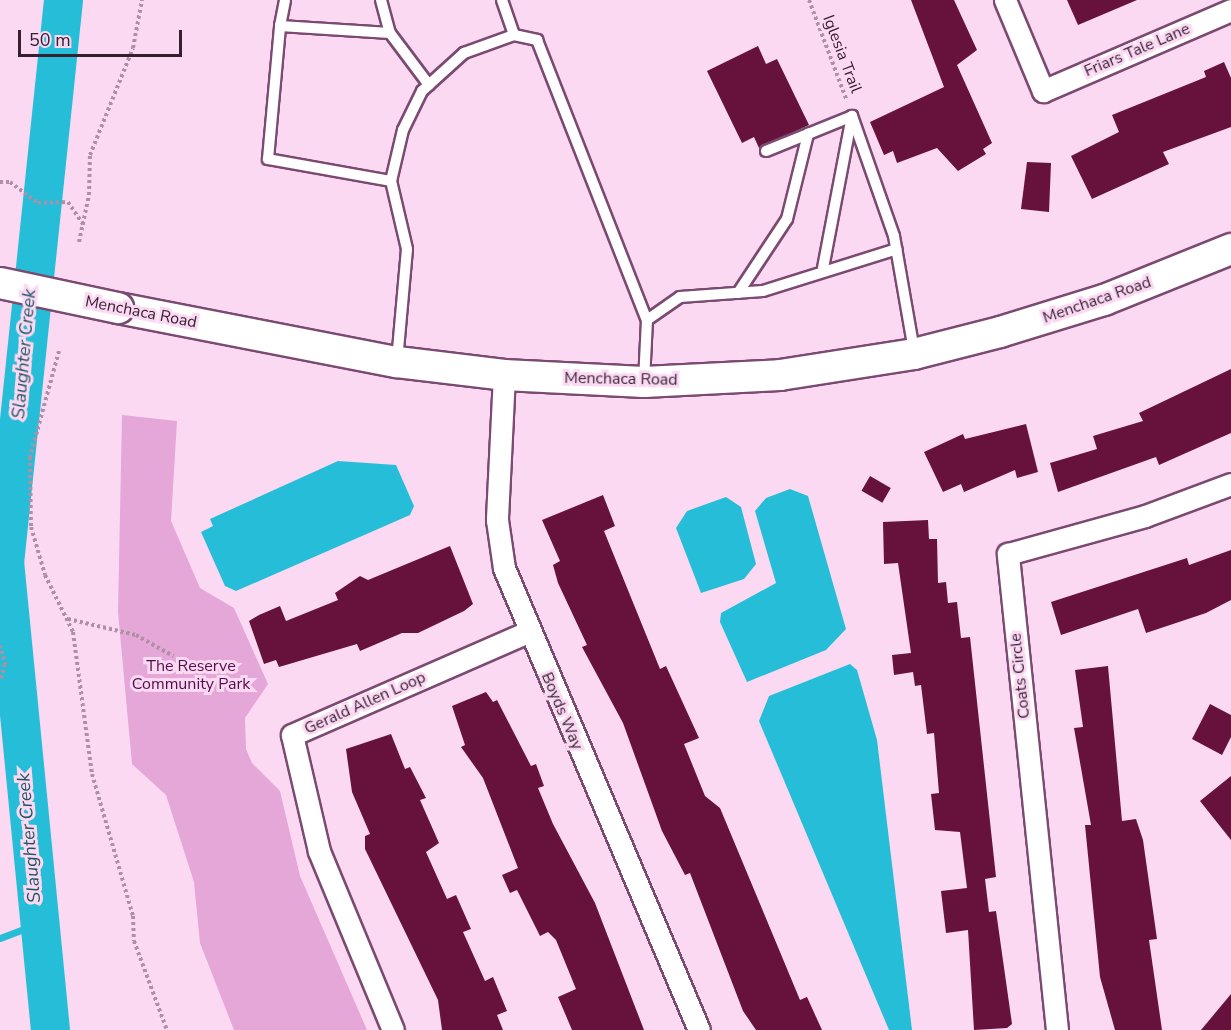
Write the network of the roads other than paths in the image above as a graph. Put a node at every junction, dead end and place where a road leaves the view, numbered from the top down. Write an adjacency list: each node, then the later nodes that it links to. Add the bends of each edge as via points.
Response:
1 (285, 0): 6 (lane)
2 (381, 0): 7 (lane)
3 (502, 0): 8 (lane)
4 (1005, 0): 5 (street, Friars Tale Lane, via 1043,91)
5 (1231, 10)
6 (280, 26): 7 (lane); 13 (lane, via 268,159)
7 (390, 33): 9 (lane)
8 (514, 35): 9 (lane, via 464,53); 19 (lane, via 537,40)
9 (429, 85): 13 (lane, via 403,130)
10 (852, 116): 11 (lane); 14 (lane); 16 (lane)
11 (808, 134): 12 (lane); 18 (lane, via 787,219)
12 (766, 152)
13 (391, 181): 21 (lane, via 407,249)
14 (897, 249): 16 (lane); 20 (lane)
15 (1231, 249): 20 (main road, Menchaca Road, via 1104,300)
16 (823, 268): 18 (lane, via 763,291)
17 (0, 283): 21 (main road, Menchaca Road, bridge)
18 (738, 293): 19 (lane, via 680,297)
19 (647, 320): 23 (lane)
20 (914, 354): 23 (main road, Menchaca Road, via 780,375)
21 (396, 362): 22 (main road, Menchaca Road)
22 (504, 375): 23 (main road, Menchaca Road); 25 (street, Boyds Way, via 498,528 504,568)
23 (644, 382)
24 (1231, 484): 28 (street, Coats Circle, via 1145,516 1008,554)
25 (528, 632): 26 (street, Gerald Allen Loop, via 292,735 319,851); 27 (street, Boyds Way)
26 (393, 1030)
27 (699, 1030)
28 (1057, 1030)

